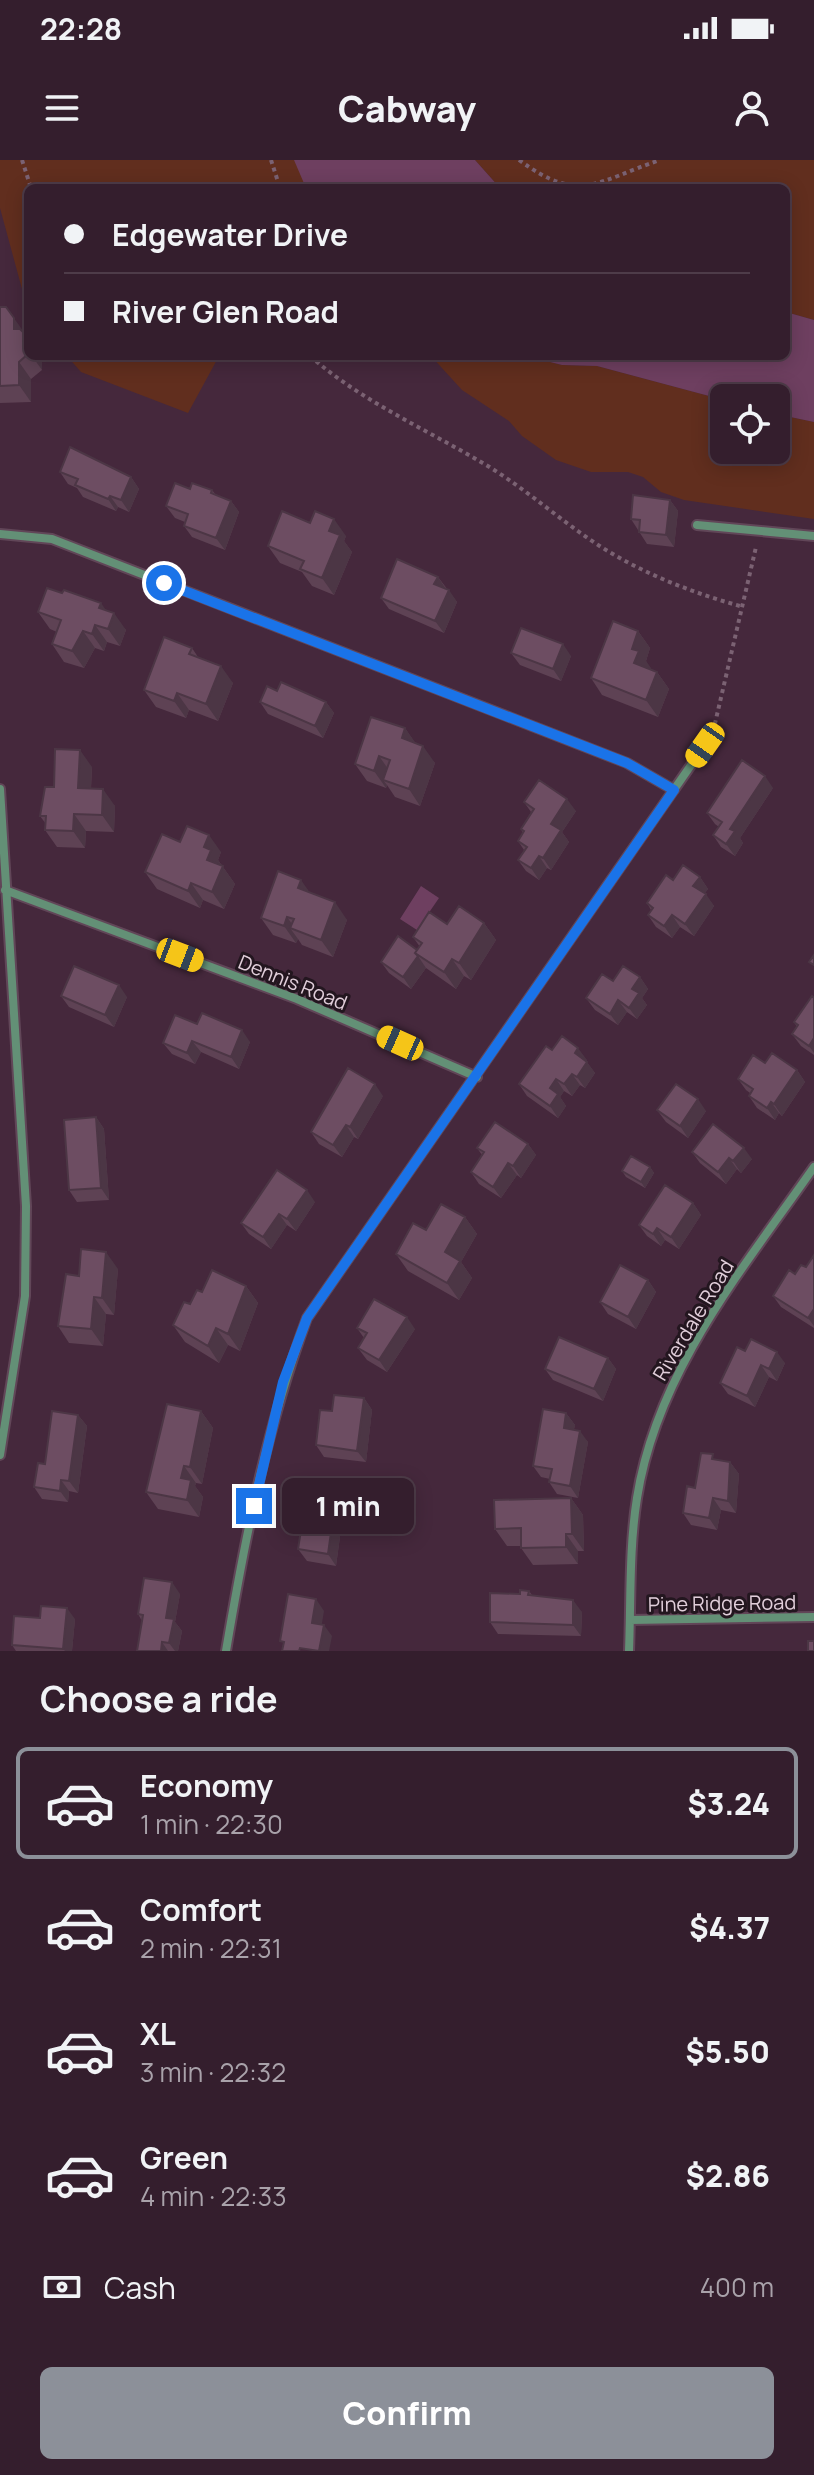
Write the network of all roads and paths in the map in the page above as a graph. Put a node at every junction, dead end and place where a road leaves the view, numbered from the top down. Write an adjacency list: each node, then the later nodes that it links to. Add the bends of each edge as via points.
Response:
1 (22, 160): 5 (path)
2 (271, 160): 6 (path)
3 (519, 160): 7 (path, via 542,178)
4 (660, 160): 8 (path, via 610,181)
5 (30, 184)
6 (279, 184)
7 (563, 184)
8 (586, 184)
9 (316, 360): 14 (path, via 380,405 484,464 622,559 689,590)
10 (697, 525): 11 (street)
11 (761, 531): 13 (street); 14 (path)
12 (0, 534): 17 (street, via 52,539 627,763)
13 (814, 536)
14 (740, 606): 15 (path, via 721,711)
15 (705, 745): 17 (street)
16 (0, 789): 18 (street)
17 (674, 790): 19 (street)
18 (5, 890): 19 (street, Dennis Road, via 297,999); 21 (street, via 26,1206 25,1296)
19 (477, 1077): 24 (street, via 307,1318 267,1446)
20 (814, 1167): 23 (street, Riverdale Road, via 720,1301 662,1403 637,1498)
21 (0, 1455)
22 (814, 1617): 23 (street, Pine Ridge Road)
23 (630, 1620): 25 (street, Riverdale Road)
24 (226, 1651)
25 (629, 1651)

